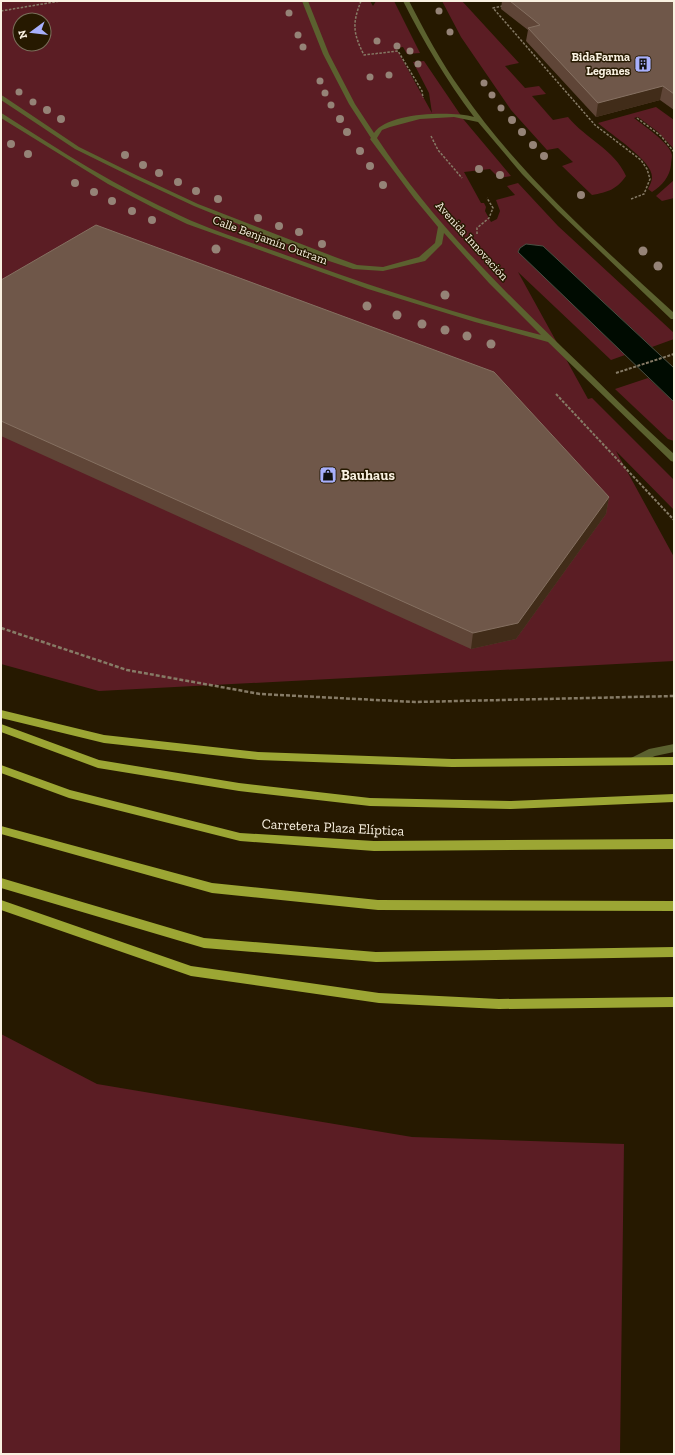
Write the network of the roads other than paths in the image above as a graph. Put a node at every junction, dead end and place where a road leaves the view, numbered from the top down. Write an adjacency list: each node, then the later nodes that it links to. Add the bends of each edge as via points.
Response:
1 (305, 1): 6 (street, Avenida Innovación, via 314,30 332,67)
2 (406, 1): 5 (street, via 443,68)
3 (1, 97): 7 (street, Calle Benjamín Outram, via 77,148 196,205 332,260 356,267 383,270 422,259 438,244)
4 (1, 115): 9 (street, Calle Benjamín Outram, via 103,179 180,218 320,271 486,323)
5 (480, 120): 6 (street, via 461,116 415,118 384,126); 8 (street, via 562,213)
6 (373, 139): 7 (street, Avenida Innovación)
7 (441, 228): 9 (street, Avenida Innovación)
8 (674, 317)
9 (550, 340): 10 (street, Avenida Innovación)
10 (656, 443): 11 (street, Avenida Innovación); 12 (street, Avenida Innovación)
11 (674, 451)
12 (674, 460)
13 (1, 714): 16 (main road, via 104,739 258,756 452,763)
14 (1, 728): 19 (main road, via 98,764 239,787 370,802 511,805)
15 (674, 748): 16 (street, via 653,752)
16 (635, 761): 17 (main road)
17 (674, 761)
18 (1, 770): 21 (main road, Carretera Plaza Elíptica, via 69,794 240,837 374,846)
19 (674, 798)
20 (1, 830): 24 (main road, via 212,888 378,905)
21 (674, 844)
22 (1, 883): 25 (main road, via 204,943 376,957)
23 (1, 905): 26 (main road, via 191,971 379,998 499,1004)
24 (674, 906)
25 (674, 952)
26 (673, 1003)

